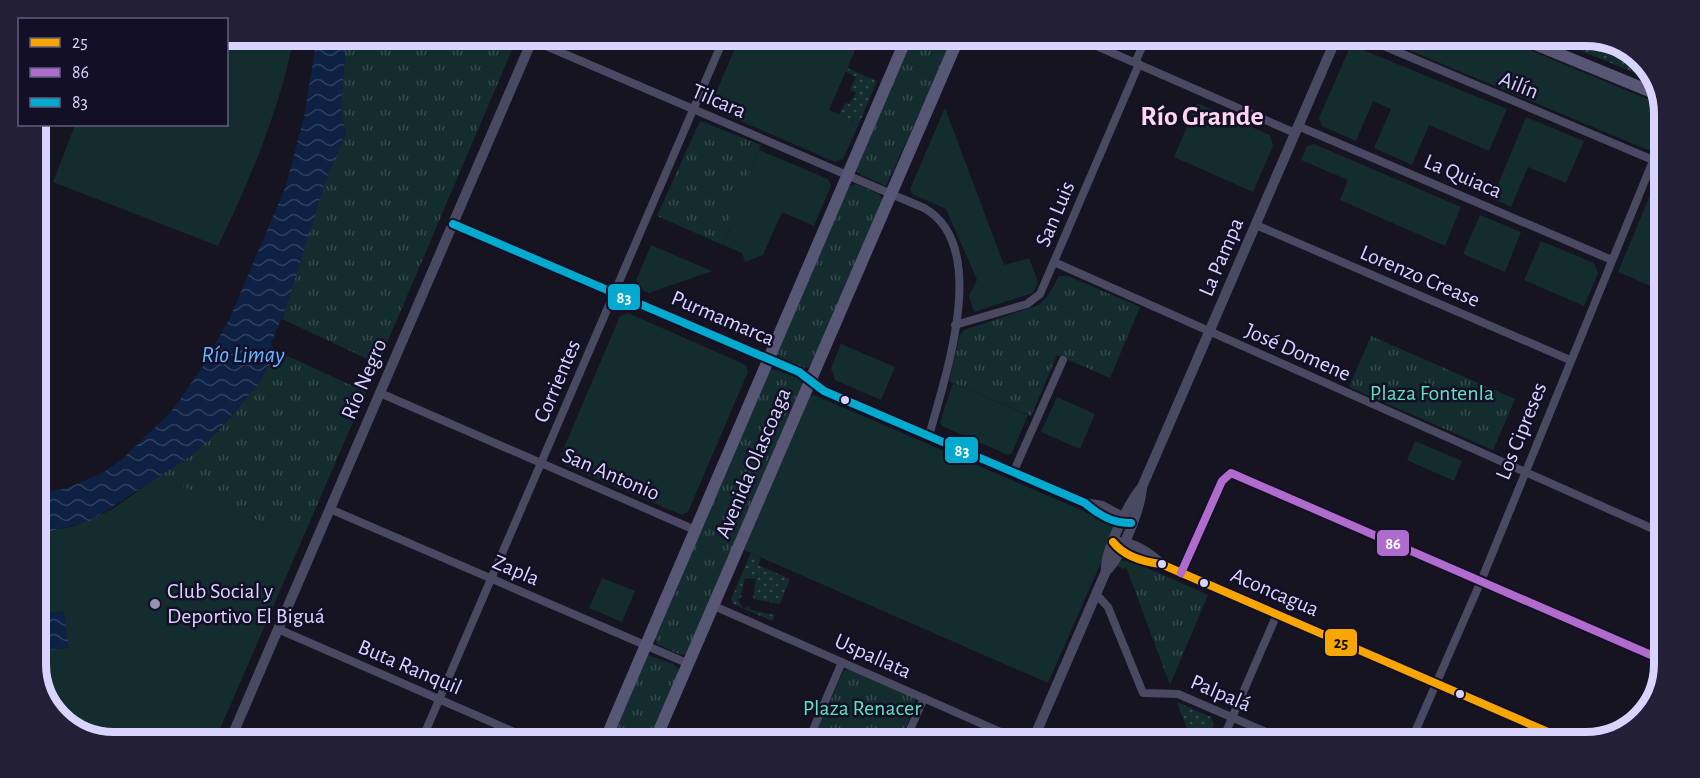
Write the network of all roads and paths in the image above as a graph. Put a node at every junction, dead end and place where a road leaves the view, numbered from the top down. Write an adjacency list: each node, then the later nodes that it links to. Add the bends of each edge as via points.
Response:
1 (529, 46): 18 (street, Río Negro)
2 (548, 46): 13 (street, Tilcara)
3 (721, 46): 13 (street, Corrientes)
4 (903, 46): 16 (main road, Avenida Olascoaga)
5 (955, 46): 17 (main road, Avenida Olascoaga)
6 (1096, 46): 11 (street, La Quiaca)
7 (1143, 46): 11 (street, San Luis)
8 (1333, 46): 14 (street, La Pampa)
9 (1384, 46): 15 (street, Ailín)
10 (1540, 46): 12 (main road)
11 (1137, 64): 14 (street, La Quiaca); 21 (street, San Luis)
12 (1649, 91)
13 (694, 110): 16 (street, Tilcara); 22 (street, Corrientes)
14 (1297, 129): 19 (street, La Pampa); 20 (street, La Quiaca)
15 (1653, 160): 20 (street, Los Cipreses)
16 (847, 175): 17 (street, Tilcara); 25 (main road, Avenida Olascoaga)
17 (891, 194): 23 (street, Tilcara, via 933,213 951,239 960,274); 28 (main road, Avenida Olascoaga)
18 (453, 224): 22 (street, Purmamarca); 29 (street, Río Negro)
19 (1256, 225): 24 (street, La Pampa); 27 (street, Lorenzo Crease)
20 (1612, 260): 27 (street, Los Cipreses)
21 (1054, 262): 23 (street, San Luis, via 1032,302); 24 (street, José Domene)
22 (615, 293): 25 (street, Purmamarca); 31 (street, Corrientes)
23 (955, 325): 30 (street, Tilcara)
24 (1210, 332): 33 (street, José Domene); 35 (street, La Pampa, via 1142,488 1141,501)
25 (768, 359): 28 (street, Purmamarca); 36 (main road, Avenida Olascoaga)
26 (1063, 360): 32 (street)
27 (1570, 360): 33 (street, Los Cipreses)
28 (811, 381): 30 (street, via 824,392); 43 (main road, Avenida Olascoaga)
29 (380, 393): 31 (street, San Antonio); 34 (street, Río Negro)
30 (929, 436): 32 (street)
31 (541, 463): 36 (street, San Antonio); 40 (street, Corrientes)
32 (1013, 472): 35 (street, via 1085,503 1102,506)
33 (1524, 472): 37 (street, José Domene); 41 (street, Los Cipreses)
34 (330, 509): 40 (street, Zapla); 45 (street, Río Negro)
35 (1126, 521): 38 (street, La Pampa)
36 (695, 530): 46 (main road, Avenida Olascoaga)
37 (1654, 530)
38 (1119, 545): 39 (street, Aconcagua, via 1148,553); 42 (street, La Pampa)
39 (1181, 573): 41 (street, via 1222,481 1227,474 1235,474); 44 (street, Aconcagua)
40 (491, 579): 46 (street, Zapla); 52 (street, Corrientes)
41 (1481, 581): 47 (street); 50 (street, Los Cipreses)
42 (1096, 594): 53 (street, Palpalá, via 1109,610 1141,692 1149,696 1178,694); 62 (street, La Pampa)
43 (714, 606): 48 (street, Uspallata); 49 (main road, Avenida Olascoaga)
44 (1277, 614): 50 (street, Aconcagua); 53 (street)
45 (278, 629): 52 (street, Buta Ranquil); 54 (street, Río Negro)
46 (645, 646): 49 (street, Zapla); 57 (main road, Avenida Olascoaga)
47 (1654, 656)
48 (842, 662): 51 (street, Uspallata); 59 (street)
49 (689, 664): 58 (main road, Avenida Olascoaga)
50 (1436, 683): 65 (street, Los Cipreses); 66 (street, Aconcagua)
51 (924, 698): 60 (street); 61 (street, Uspallata)
52 (439, 699): 55 (street, Corrientes); 56 (street, Buta Ranquil)
53 (1233, 717): 63 (street); 64 (street, Palpalá)
54 (234, 732)
55 (425, 732)
56 (514, 732)
57 (609, 732)
58 (659, 732)
59 (812, 732)
60 (909, 732)
61 (1001, 732)
62 (1036, 732)
63 (1226, 732)
64 (1267, 732)
65 (1415, 732)
66 (1548, 732)

